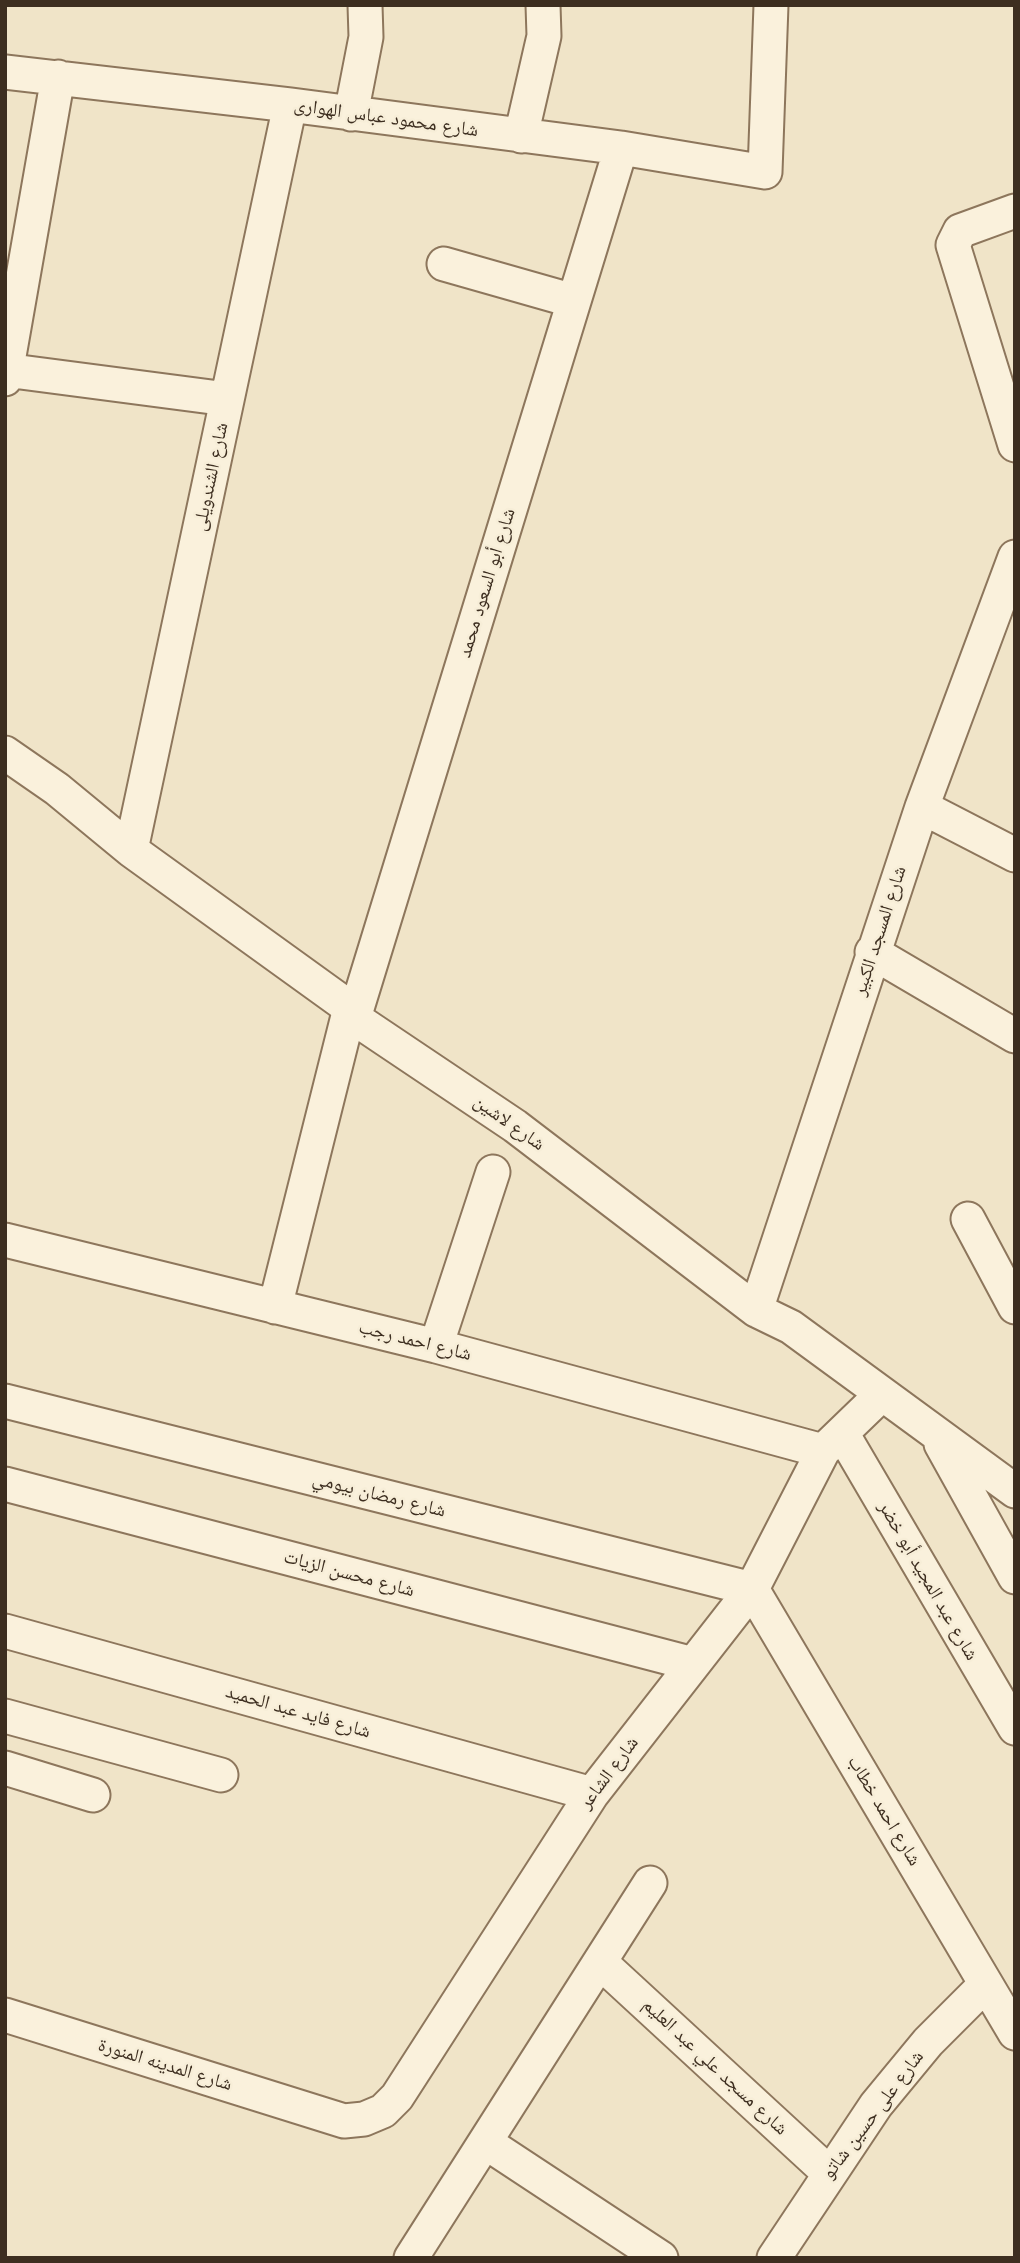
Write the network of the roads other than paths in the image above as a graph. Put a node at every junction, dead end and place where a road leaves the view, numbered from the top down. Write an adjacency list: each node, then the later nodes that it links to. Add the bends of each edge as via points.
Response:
1 (365, 5): 7 (street, via 366,37)
2 (543, 5): 8 (street, via 544,36)
3 (771, 5): 9 (street, شارع محمود عباس الهوارى, via 765,173)
4 (5, 72): 5 (street, شارع محمود عباس الهوارى)
5 (58, 77): 6 (street, شارع محمود عباس الهوارى); 13 (street)
6 (290, 104): 7 (street, شارع محمود عباس الهوارى); 14 (street, شارع الشندويلى)
7 (351, 114): 8 (street, شارع محمود عباس الهوارى)
8 (521, 136): 9 (street, شارع محمود عباس الهوارى)
9 (621, 148): 12 (street, شارع أبو السعود محمد)
10 (1015, 211): 15 (street, via 960,231 953,245)
11 (444, 264): 12 (street)
12 (574, 301): 22 (street, شارع أبو السعود محمد)
13 (6, 373): 14 (street)
14 (228, 399): 19 (street, شارع الشندويلى)
15 (1015, 445)
16 (1015, 557): 18 (street, شارع المسجد الكبير)
17 (5, 753): 19 (street, شارع لاشين)
18 (922, 807): 20 (street); 21 (street, شارع المسجد الكبير)
19 (131, 850): 22 (street, شارع لاشين)
20 (1015, 855)
21 (873, 951): 23 (street); 29 (street, شارع المسجد الكبير)
22 (352, 1013): 27 (street, شارع أبو السعود محمد); 29 (street, شارع لاشين, via 515,1126)
23 (1015, 1037)
24 (493, 1172): 30 (street)
25 (968, 1219): 28 (street)
26 (5, 1240): 27 (street, شارع احمد رجب)
27 (275, 1307): 30 (street, شارع احمد رجب)
28 (1015, 1307)
29 (756, 1310): 31 (street, شارع لاشين, via 791,1327)
30 (436, 1346): 34 (street, شارع احمد رجب)
31 (881, 1395): 33 (street, شارع لاشين); 34 (street, شارع الشاعر)
32 (5, 1401): 38 (street, شارع رمضان بيومي)
33 (937, 1437): 36 (street, شارع لاشين); 37 (street)
34 (832, 1442): 38 (street, شارع الشاعر); 42 (street, شارع عبد المجيد أبو خضر)
35 (5, 1483): 40 (street, شارع محسن الزيات)
36 (1015, 1492)
37 (1015, 1577)
38 (752, 1589): 40 (street, شارع الشاعر); 49 (street, شارع احمد خطاب)
39 (5, 1631): 45 (street, شارع فايد عبد الحميد)
40 (693, 1664): 45 (street, شارع الشاعر)
41 (5, 1716): 44 (street)
42 (1015, 1728)
43 (5, 1768): 46 (street)
44 (221, 1775)
45 (592, 1794): 52 (street, شارع الشاعر, via 397,2097 383,2111 364,2119 344,2121)
46 (93, 1795)
47 (650, 1883): 48 (street)
48 (600, 1962): 53 (street); 54 (street, شارع مسجد علي عبد العليم)
49 (986, 1984): 51 (street, شارع احمد خطاب); 54 (street, شارع على حسين شاتو, via 928,2042 876,2105)
50 (5, 2015): 52 (street, شارع المدينه المنورة)
51 (1015, 2033)
52 (324, 2115)
53 (485, 2142): 55 (street); 56 (street)
54 (829, 2173): 57 (street, شارع على حسين شاتو)
55 (411, 2258)
56 (661, 2258)
57 (774, 2258)

